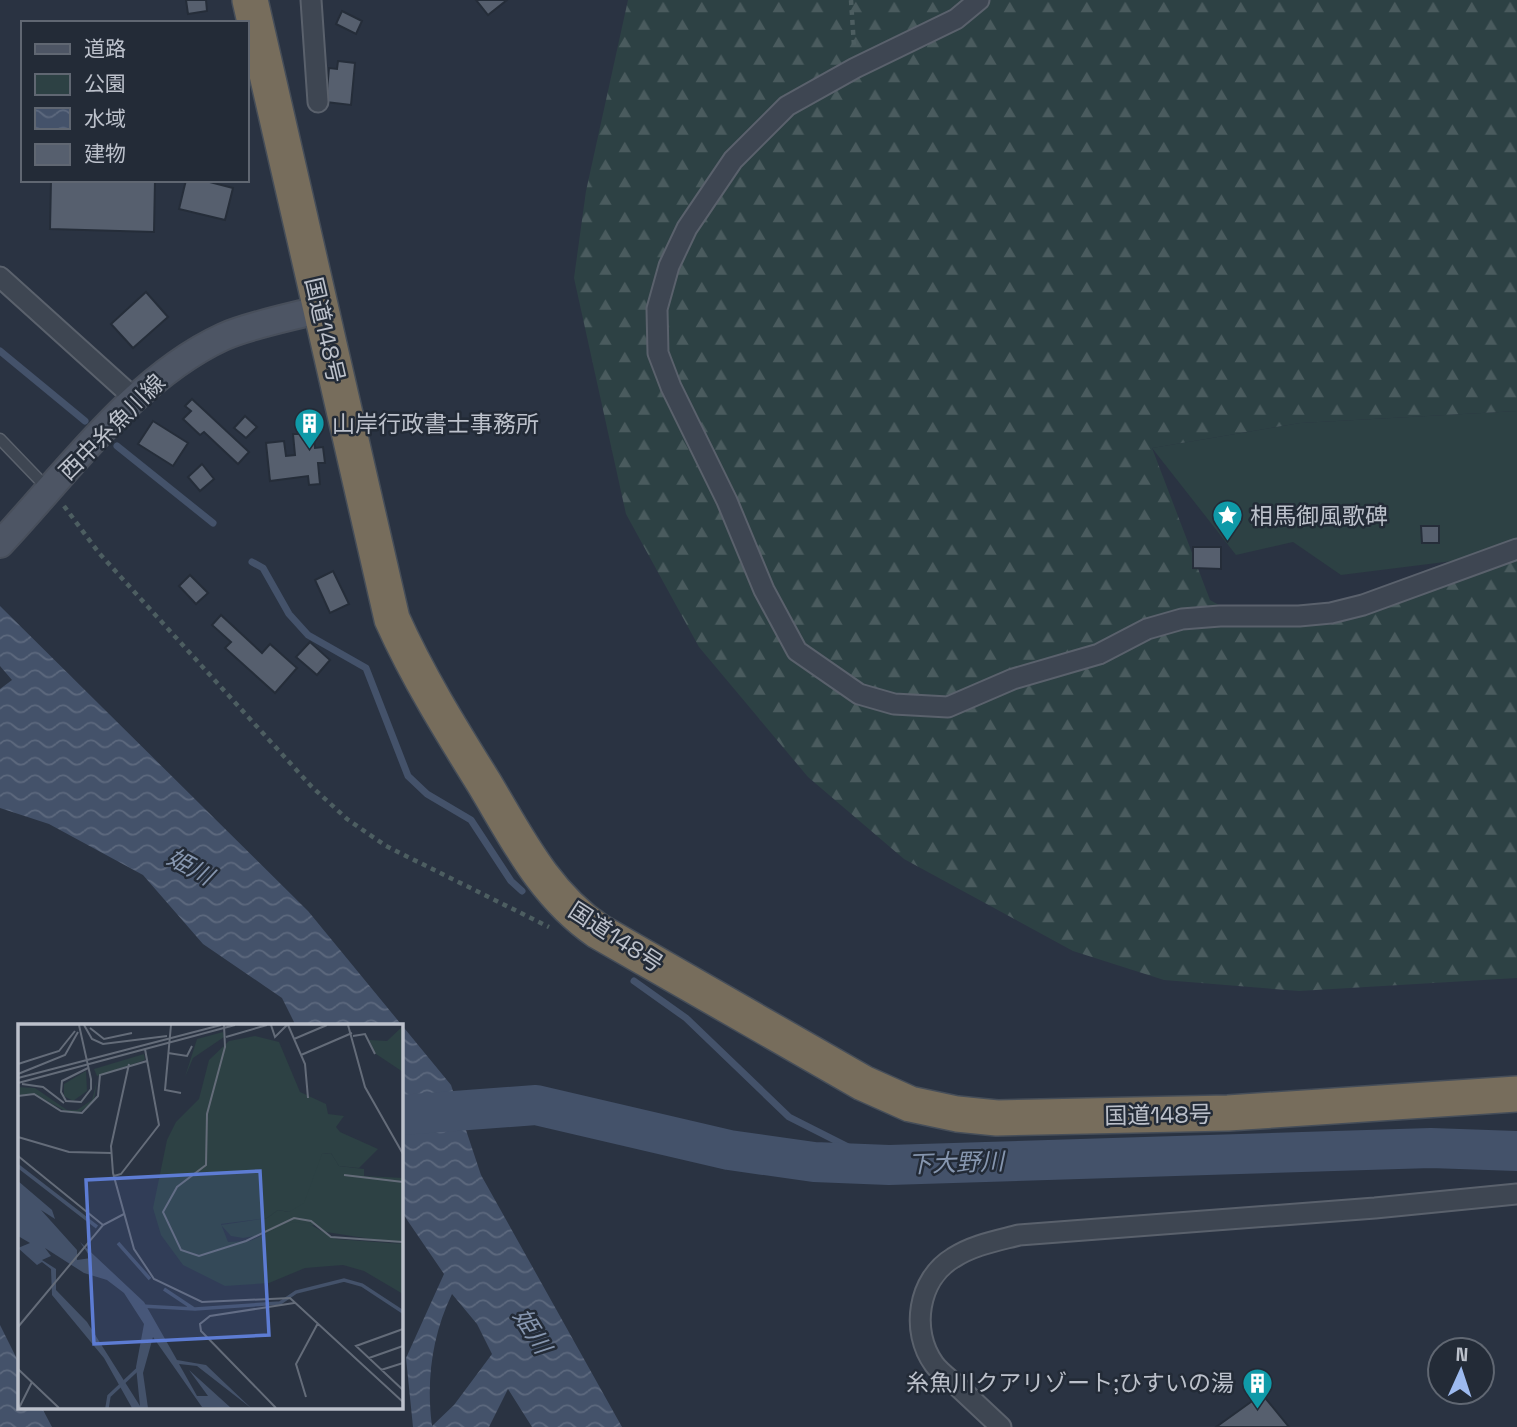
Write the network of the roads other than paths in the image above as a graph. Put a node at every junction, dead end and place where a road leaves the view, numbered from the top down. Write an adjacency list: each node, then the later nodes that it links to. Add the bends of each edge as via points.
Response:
1 (250, 0): 6 (highway, 国道148号)
2 (311, 0): 4 (street)
3 (979, 0): 11 (street, via 956,19 787,106 733,160 687,228 668,266 657,309 658,353 764,590 797,651 859,694 894,704 948,707 1013,679 1099,654 1147,629 1182,619 1331,612 1363,605)
4 (318, 102)
5 (0, 277): 7 (street)
6 (321, 309): 7 (main road, 西中糸魚川線, via 225,335 187,355); 12 (highway, 国道148号, via 392,619 429,693 528,856 550,889 598,931 863,1083 910,1104 957,1114 997,1118 1228,1114)
7 (134, 398): 9 (main road, 西中糸魚川線)
8 (0, 439): 9 (lane)
9 (46, 494): 10 (main road, 西中糸魚川線)
10 (0, 544)
11 (1517, 549)
12 (1517, 1094)
13 (1517, 1194): 14 (street, via 1019,1235 975,1246 950,1259 933,1275 919,1317 934,1364)
14 (1001, 1427)

